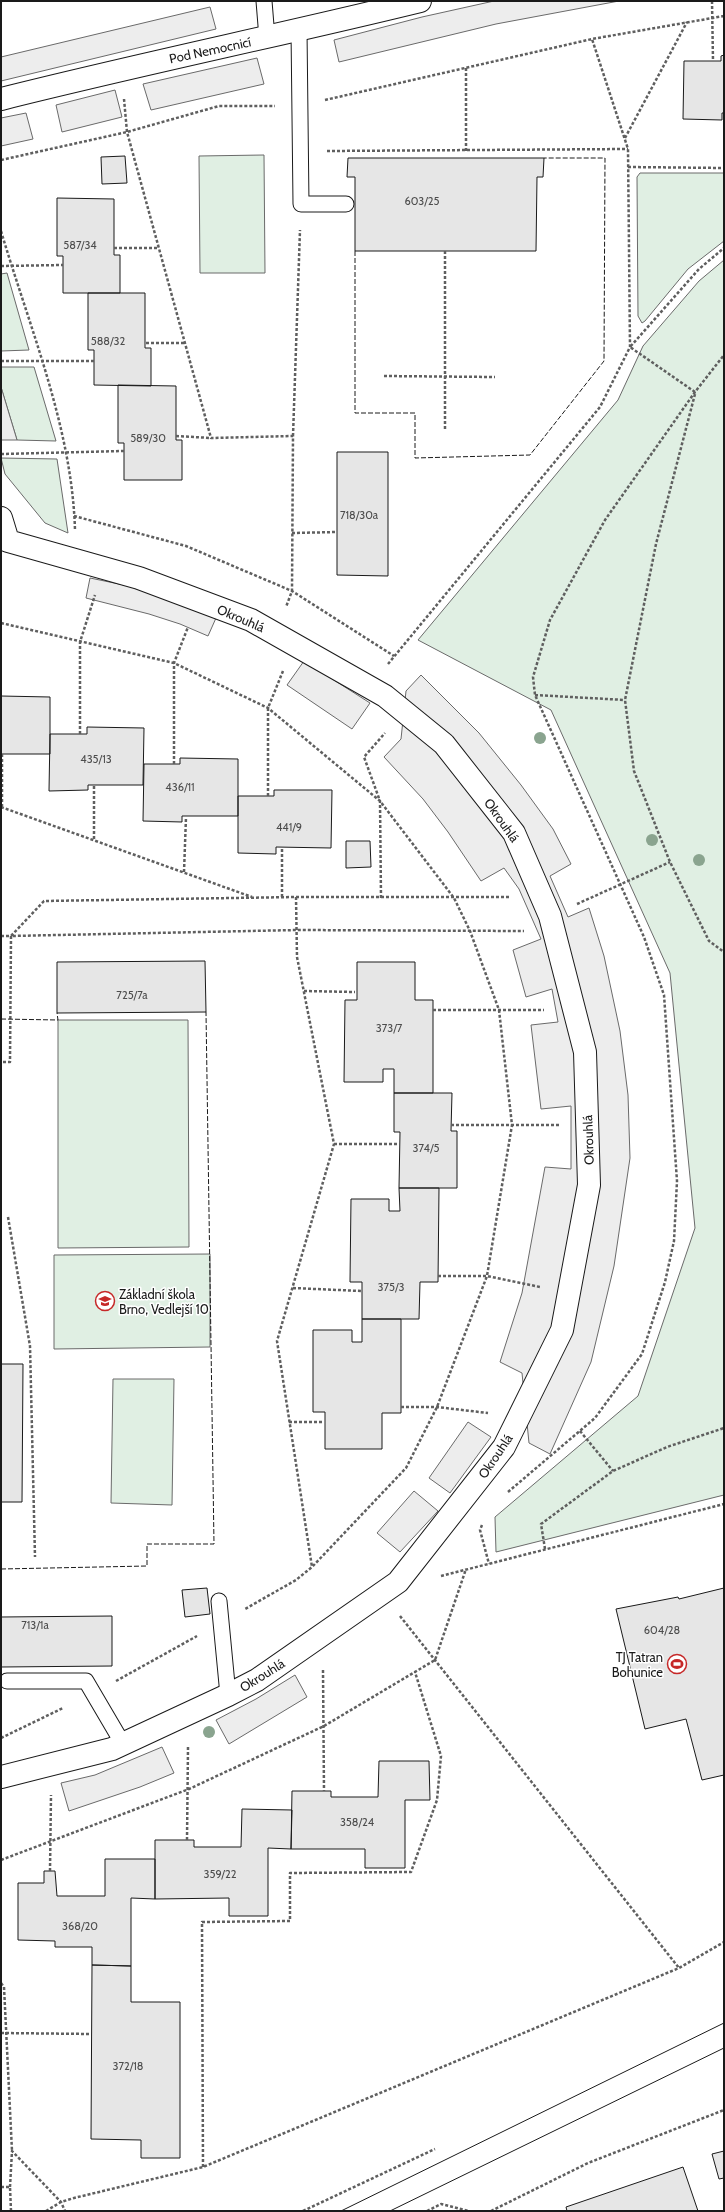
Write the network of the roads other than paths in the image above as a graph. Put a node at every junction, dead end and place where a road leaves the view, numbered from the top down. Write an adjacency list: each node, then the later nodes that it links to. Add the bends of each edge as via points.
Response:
1 (264, 1): 4 (lane)
2 (420, 1): 3 (street, Pod Nemocnicí)
3 (299, 30): 4 (street, Pod Nemocnicí); 6 (lane, via 301,204)
4 (267, 38): 5 (street, Pod Nemocnicí, via 122,69)
5 (1, 99)
6 (346, 204)
7 (1, 518): 10 (street, Okrouhlá, via 8,541 140,578 251,620 385,696 444,744 514,833 549,914 585,1052 589,1185 562,1330 504,1447 390,1588 257,1680)
8 (219, 1601): 10 (lane)
9 (7, 1681): 11 (lane, via 86,1681)
10 (228, 1695): 11 (street, Okrouhlá)
11 (123, 1744): 12 (street, Okrouhlá)
12 (1, 1777)

